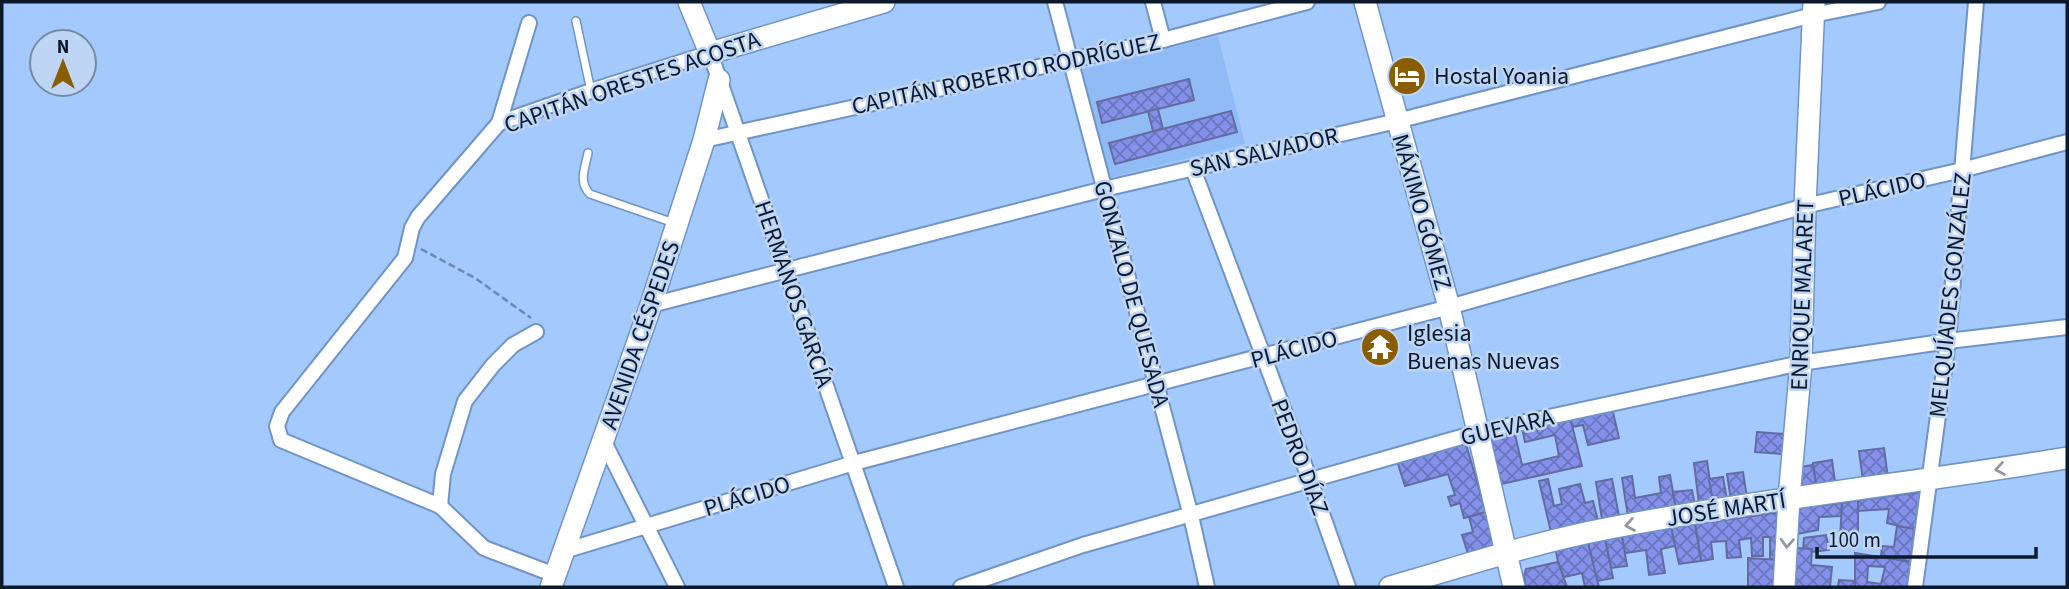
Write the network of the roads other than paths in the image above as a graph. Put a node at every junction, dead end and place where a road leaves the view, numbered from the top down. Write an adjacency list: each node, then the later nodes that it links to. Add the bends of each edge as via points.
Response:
1 (689, 2): 13 (street, HERMANOS GARCÍA)
2 (884, 2): 13 (street, CAPITÁN ORESTES ACOSTA)
3 (1055, 2): 14 (street, GONZALO DE QUESADA)
4 (1153, 2): 12 (street)
5 (1307, 2): 12 (street, CAPITÁN ROBERTO RODRÍGUEZ)
6 (1365, 2): 17 (street, MÁXIMO GÓMEZ)
7 (1878, 2): 9 (street, SAN SALVADOR)
8 (1976, 2): 24 (street, MELQUÍADES GONZÁLEZ)
9 (1813, 8): 17 (street, SAN SALVADOR); 26 (street, ENRIQUE MALARET)
10 (576, 21): 16 (lane)
11 (529, 23): 18 (street)
12 (1163, 40): 14 (street, CAPITÁN ROBERTO RODRÍGUEZ)
13 (710, 53): 15 (street, HERMANOS GARCÍA); 16 (street, CAPITÁN ORESTES ACOSTA)
14 (1070, 61): 19 (street, CAPITÁN ROBERTO RODRÍGUEZ); 25 (street, GONZALO DE QUESADA)
15 (719, 80): 19 (street, HERMANOS GARCÍA); 20 (street, AVENIDA CÉSPEDES)
16 (591, 91): 18 (street, CAPITÁN ORESTES ACOSTA)
17 (1396, 121): 23 (street, SAN SALVADOR); 30 (street, MÁXIMO GÓMEZ)
18 (499, 123): 44 (street, CAPITÁN ORESTES ACOSTA, via 418,217 405,258 282,412 277,426 281,440)
19 (739, 132): 20 (street, CAPITÁN ROBERTO RODRÍGUEZ); 28 (street, HERMANOS GARCÍA)
20 (704, 140): 27 (street, AVENIDA CÉSPEDES)
21 (2067, 142): 24 (street, PLÁCIDO)
22 (588, 153): 27 (lane, via 582,179 590,194)
23 (1193, 169): 25 (street, SAN SALVADOR); 34 (street, PEDRO DÍAZ)
24 (1962, 170): 26 (street, PLÁCIDO); 33 (street, MELQUÍADES GONZÁLEZ)
25 (1104, 189): 28 (street, SAN SALVADOR); 36 (street, GONZALO DE QUESADA)
26 (1805, 206): 30 (street, PLÁCIDO); 35 (street, ENRIQUE MALARET)
27 (678, 224): 29 (street, AVENIDA CÉSPEDES)
28 (785, 270): 29 (street, SAN SALVADOR); 40 (street, HERMANOS GARCÍA)
29 (651, 305): 38 (street, AVENIDA CÉSPEDES)
30 (1449, 307): 34 (street, PLÁCIDO); 37 (street, MÁXIMO GÓMEZ)
31 (2067, 327): 33 (street, GUEVARA)
32 (536, 332): 44 (street, via 513,345 466,401 443,474)
33 (1948, 341): 35 (street, GUEVARA); 42 (street, MELQUÍADES GONZÁLEZ)
34 (1263, 357): 36 (street, PLÁCIDO); 41 (street, PEDRO DÍAZ)
35 (1801, 363): 37 (street, GUEVARA); 43 (street, ENRIQUE MALARET)
36 (1155, 385): 40 (street, PLÁCIDO); 45 (street, GONZALO DE QUESADA)
37 (1479, 432): 41 (street, GUEVARA); 48 (street, MÁXIMO GÓMEZ)
38 (604, 442): 46 (street); 47 (street, AVENIDA CÉSPEDES)
39 (2067, 458): 42 (street, JOSÉ MARTÍ, one-way to 42)
40 (854, 463): 46 (street, PLÁCIDO); 51 (street, HERMANOS GARCÍA)
41 (1310, 480): 45 (street, GUEVARA); 54 (street, PEDRO DÍAZ)
42 (1930, 481): 43 (street, JOSÉ MARTÍ); 58 (street, MELQUÍADES GONZÁLEZ)
43 (1789, 498): 48 (street, JOSÉ MARTÍ, one-way to 48, via 1608,528); 57 (street, ENRIQUE MALARET, one-way to 57)
44 (440, 506): 49 (street, via 484,548)
45 (1191, 516): 52 (street, GUEVARA, via 1083,545); 53 (street, GONZALO DE QUESADA)
46 (646, 527): 47 (street, PLÁCIDO); 50 (street)
47 (564, 551): 49 (street, AVENIDA CÉSPEDES)
48 (1505, 554): 55 (street, JOSÉ MARTÍ); 56 (street, MÁXIMO GÓMEZ)
49 (553, 581)
50 (677, 587)
51 (896, 587)
52 (961, 587)
53 (1207, 587)
54 (1348, 587)
55 (1390, 587)
56 (1514, 587)
57 (1784, 587)
58 (1915, 587)

